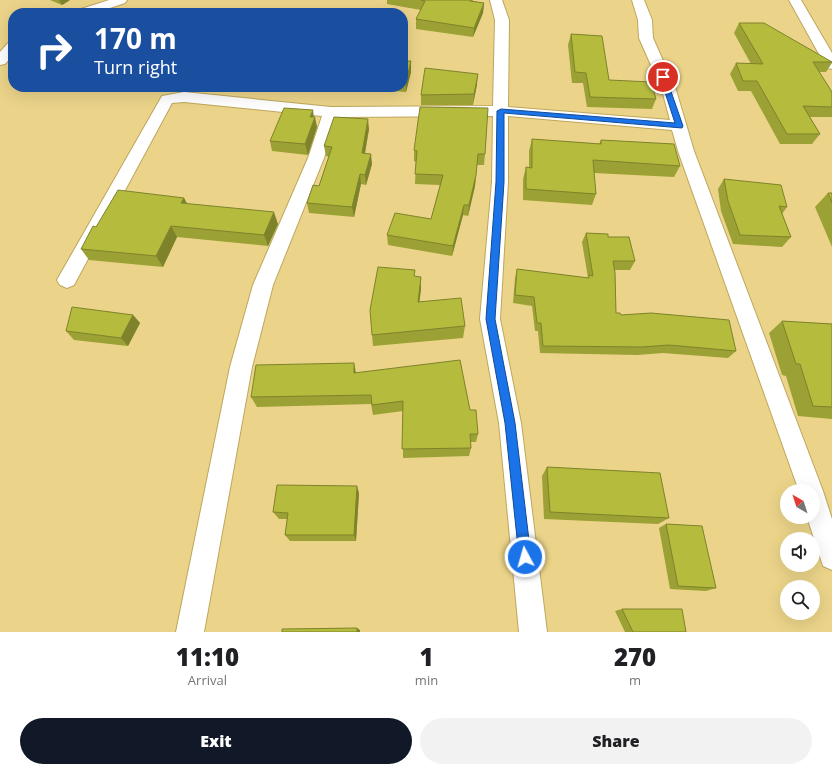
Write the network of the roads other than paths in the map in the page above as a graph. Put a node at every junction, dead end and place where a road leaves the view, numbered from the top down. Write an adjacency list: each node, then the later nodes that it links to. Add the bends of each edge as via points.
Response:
1 (121, 0): 5 (street)
2 (496, 0): 9 (street, via 502,20)
3 (638, 0): 11 (street, via 645,20 646,38 669,90)
4 (795, 0): 8 (street)
5 (98, 8)
6 (8, 52): 7 (street)
7 (0, 61)
8 (832, 65)
9 (501, 111): 10 (street); 11 (street); 17 (street, via 500,182 490,319 510,423)
10 (331, 112): 12 (street, via 184,97 167,99); 16 (street, via 316,158 263,286 241,367 220,487)
11 (679, 126): 13 (street)
12 (67, 280)
13 (808, 484)
14 (820, 520): 15 (street)
15 (832, 557)
16 (190, 632)
17 (533, 632)

